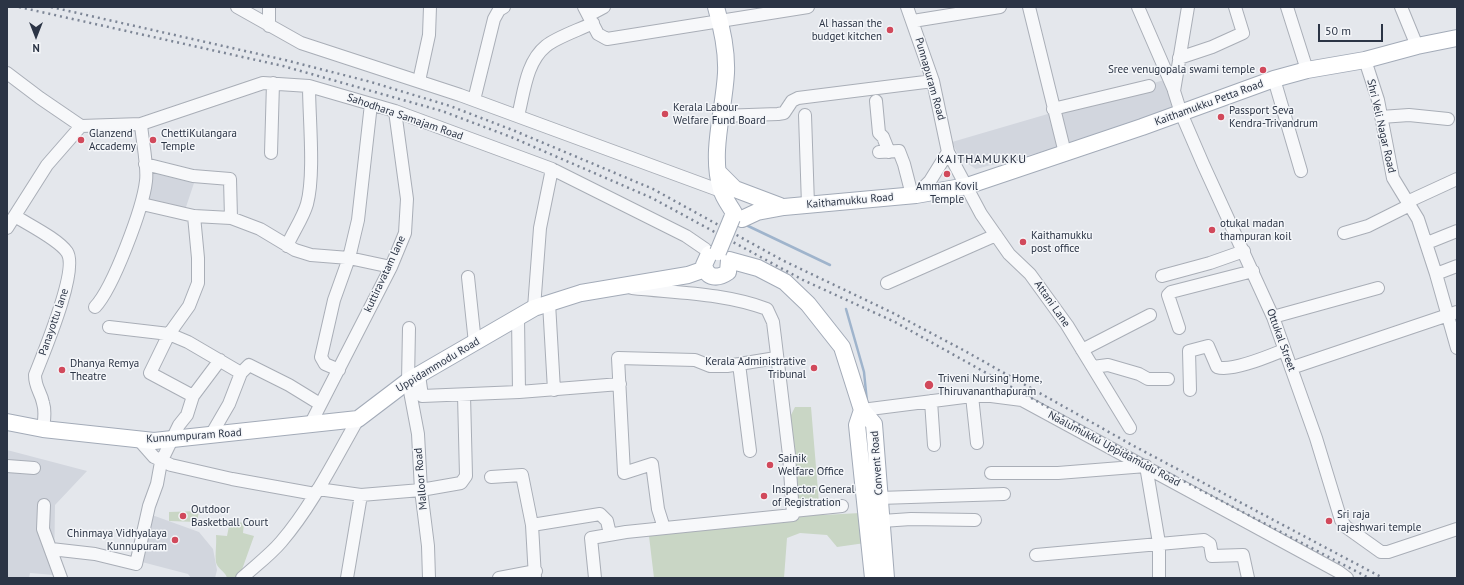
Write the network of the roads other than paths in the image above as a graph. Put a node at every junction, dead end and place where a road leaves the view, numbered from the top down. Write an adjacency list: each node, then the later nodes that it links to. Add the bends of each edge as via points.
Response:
1 (236, 7): 18 (street)
2 (269, 7): 18 (street)
3 (430, 7): 26 (street, via 427,45)
4 (504, 7): 32 (street, via 494,19)
5 (604, 7): 16 (street)
6 (808, 7): 15 (street)
7 (907, 7): 17 (street, Punnapuram Road)
8 (1000, 7): 17 (street)
9 (1029, 7): 35 (street)
10 (1138, 7): 31 (street, Ottukal Street)
11 (1188, 7): 21 (street)
12 (1235, 7): 21 (street, via 1243,34)
13 (1287, 7): 23 (street)
14 (1401, 7): 20 (street)
15 (718, 14): 16 (street, via 611,39 600,36); 40 (main road, via 725,49 726,74)
16 (588, 15): 39 (street, via 540,52 529,73)
17 (913, 21): 27 (street, Punnapuram Road)
18 (269, 26): 26 (street, via 301,43)
19 (1457, 38): 20 (main road, Kaithamukku Petta Road)
20 (1417, 46): 22 (main road, Kaithamukku Petta Road)
21 (1179, 58): 31 (street)
22 (1365, 60): 23 (main road, Kaithamukku Petta Road); 41 (street, Shri Veli Nagar Road)
23 (1307, 70): 25 (main road, Kaithamukku Petta Road)
24 (7, 73): 44 (street)
25 (1274, 79): 37 (main road, Kaithamukku Petta Road); 50 (street)
26 (419, 81): 32 (street)
27 (933, 81): 40 (street, via 798,98 784,113 778,114); 45 (street, Punnapuram Road)
28 (273, 83): 29 (street, Sahodhara Samajam Road); 43 (street, Sahodhara Samajam Road, via 263,83); 46 (street)
29 (309, 86): 34 (street, Sahodhara Samajam Road); 69 (street, via 309,197)
30 (1149, 86): 35 (street)
31 (1174, 91): 37 (street, Ottukal Street)
32 (474, 100): 39 (street)
33 (876, 101): 54 (street, via 884,152 899,151)
34 (371, 104): 36 (street, Sahodhara Samajam Road); 71 (street, via 358,220)
35 (1053, 109): 47 (street)
36 (395, 111): 49 (street, Sahodhara Samajam Road); 73 (street, kuttiravatam lane, via 407,216 403,242)
37 (1181, 113): 47 (main road, Kaithamukku Petta Road); 70 (street, Ottukal Street)
38 (805, 115): 58 (street)
39 (518, 116): 53 (street)
40 (720, 116): 53 (main road, via 718,172)
41 (1381, 117): 42 (street, via 1409,115); 57 (street, Shri Veli Nagar Road, via 1393,178)
42 (1448, 120)
43 (141, 124): 44 (street, Sahodhara Samajam Road); 48 (street)
44 (81, 126): 60 (street, via 48,165)
45 (948, 152): 52 (street, Punnapuram Road); 54 (street, via 930,180)
46 (271, 153)
47 (1065, 153): 52 (main road, Kaithamukku Petta Road)
48 (145, 164): 56 (street, via 147,180); 63 (street, via 193,176 230,179)
49 (552, 169): 72 (street, Sahodhara Samajam Road, via 686,236); 83 (street, via 540,228 535,278)
50 (1301, 171)
51 (1457, 179): 57 (street)
52 (967, 186): 54 (main road, Kaithamukku Road); 67 (street, Attani Lane, via 981,214)
53 (728, 190): 55 (main road); 62 (main road)
54 (914, 195): 58 (main road, Kaithamukku Road)
55 (761, 200): 59 (main road); 62 (main road, via 750,203)
56 (142, 204): 61 (street); 84 (street, via 106,290)
57 (1408, 204): 66 (street, via 1368,226); 68 (street, Shri Veli Nagar Road, via 1418,219)
58 (808, 205): 59 (main road, Kaithamukku Road)
59 (784, 207): 62 (main road, Kaithamukku Road)
60 (14, 216): 64 (street); 120 (street, Panayottu lane, via 59,244 68,253 70,263 67,285 35,375 36,388 45,412)
61 (194, 216): 63 (street); 92 (street, via 198,283 189,306)
62 (738, 217): 72 (main road, bridge)
63 (231, 218): 69 (street, via 260,229)
64 (7, 228)
65 (1457, 231): 68 (street)
66 (1344, 233)
67 (996, 235): 80 (street); 95 (street, Attani Lane, via 1009,254 1030,274)
68 (1426, 243): 76 (street, Shri Veli Nagar Road)
69 (287, 246): 71 (street, via 311,255)
70 (1244, 251): 75 (street, Ottukal Street); 77 (street)
71 (348, 258): 73 (street); 102 (street, via 334,300 321,357 325,364)
72 (718, 262): 79 (main road, Uppidammodu Road); 81 (main road, Uppidammodu Road, via 688,275)
73 (391, 266): 102 (street, kuttiravatam lane)
74 (1457, 266): 76 (street)
75 (1253, 271): 87 (street, Ottukal Street); 91 (street, via 1171,292 1168,295)
76 (1436, 274): 85 (street, Shri Veli Nagar Road)
77 (1162, 276)
78 (468, 277): 93 (street)
79 (785, 282): 115 (main road, Convent Road, via 808,304 842,348)
80 (887, 282)
81 (616, 286): 83 (main road, Uppidammodu Road, via 581,293); 97 (street, via 718,296 767,309 773,322)
82 (1378, 288): 87 (street)
83 (542, 306): 88 (main road, Uppidammodu Road); 107 (street)
84 (95, 307)
85 (1452, 314): 94 (street, Shri Veli Nagar Road); 101 (street)
86 (1150, 315): 95 (street)
87 (1273, 316): 96 (street, Ottukal Street)
88 (518, 317): 93 (main road, Uppidammodu Road); 109 (street)
89 (109, 327): 92 (street)
90 (409, 328): 104 (street)
91 (1179, 328)
92 (169, 334): 98 (street); 111 (street, via 150,373)
93 (475, 343): 104 (main road, Uppidammodu Road)
94 (1457, 346)
95 (1082, 350): 100 (street, Attani Lane)
96 (1284, 350): 101 (street, Ottukal Street); 108 (street, via 1240,365 1221,368 1217,367 1208,346 1189,350)
97 (776, 358): 99 (street); 140 (street, via 789,455)
98 (220, 360): 103 (street); 111 (street)
99 (740, 364): 106 (street, via 716,366 695,360 618,358); 126 (street)
100 (1093, 367): 105 (street, via 1108,365 1148,379); 119 (street, Attani Lane)
101 (1291, 368): 145 (street, Ottukal Street, via 1341,520 1346,527 1381,552)
102 (339, 370): 114 (street, kuttiravatam lane)
103 (241, 373): 114 (street, via 246,366 252,366); 121 (street, via 229,404)
104 (413, 378): 110 (street, via 422,396); 116 (main road, Uppidammodu Road); 133 (street, Malloor Road)
105 (1168, 379)
106 (620, 384): 107 (street); 144 (street, via 624,472 652,464 658,508)
107 (554, 390): 109 (street)
108 (1190, 390)
109 (519, 392): 110 (street)
110 (464, 395): 133 (street, via 466,476 461,483)
111 (193, 396): 123 (street, via 187,415)
112 (972, 396): 113 (street, Naalumukku Uppidamudu Road); 124 (street); 129 (street, Naalumukku Uppidamudu Road, via 1022,400)
113 (931, 401): 115 (street, Naalumukku Uppidamudu Road); 125 (street)
114 (320, 404): 118 (street, kuttiravatam lane)
115 (866, 410): 137 (main road, Convent Road, via 874,424); 157 (main road, via 857,425)
116 (358, 419): 118 (main road, Kunnumpuram Road); 134 (street, Uppidammodu Road)
117 (7, 422): 120 (main road, Kunnumpuram Road)
118 (310, 425): 121 (main road, Kunnumpuram Road)
119 (1130, 428)
120 (43, 429): 122 (main road, Kunnumpuram Road)
121 (211, 435): 123 (main road, Kunnumpuram Road)
122 (139, 440): 123 (main road, Kunnumpuram Road); 127 (street)
123 (172, 440): 127 (street)
124 (976, 443)
125 (934, 445)
126 (750, 451)
127 (161, 462): 134 (street, via 232,480); 148 (street, via 136,564 95,554)
128 (7, 466): 130 (street)
129 (1146, 466): 131 (street, via 1058,473); 147 (street); 161 (street, Naalumukku Uppidamudu Road)
130 (34, 468)
131 (991, 473)
132 (491, 477): 143 (street, via 522,475)
133 (421, 490): 136 (street); 154 (street, Malloor Road)
134 (316, 492): 136 (street); 152 (street, Uppidammodu Road, via 280,543)
135 (1004, 494): 137 (street)
136 (361, 495): 153 (street)
137 (879, 498): 142 (main road, Convent Road)
138 (44, 504): 148 (street, via 43,529)
139 (842, 506): 140 (street)
140 (793, 511): 144 (street, via 793,515)
141 (975, 520): 142 (street)
142 (882, 521): 158 (main road, Convent Road)
143 (532, 525): 146 (street, via 600,514 607,521); 150 (street)
144 (664, 528): 146 (street)
145 (1457, 530)
146 (610, 534): 156 (street, via 592,538)
147 (1158, 543): 149 (street); 159 (street); 160 (street, via 1204,540 1210,544 1212,556 1243,555)
148 (51, 549): 151 (street)
149 (1036, 555)
150 (535, 574): 155 (street)
151 (61, 578)
152 (242, 578)
153 (347, 578)
154 (429, 578)
155 (499, 578)
156 (595, 578)
157 (873, 578)
158 (886, 578)
159 (1159, 578)
160 (1248, 578)
161 (1347, 578)

